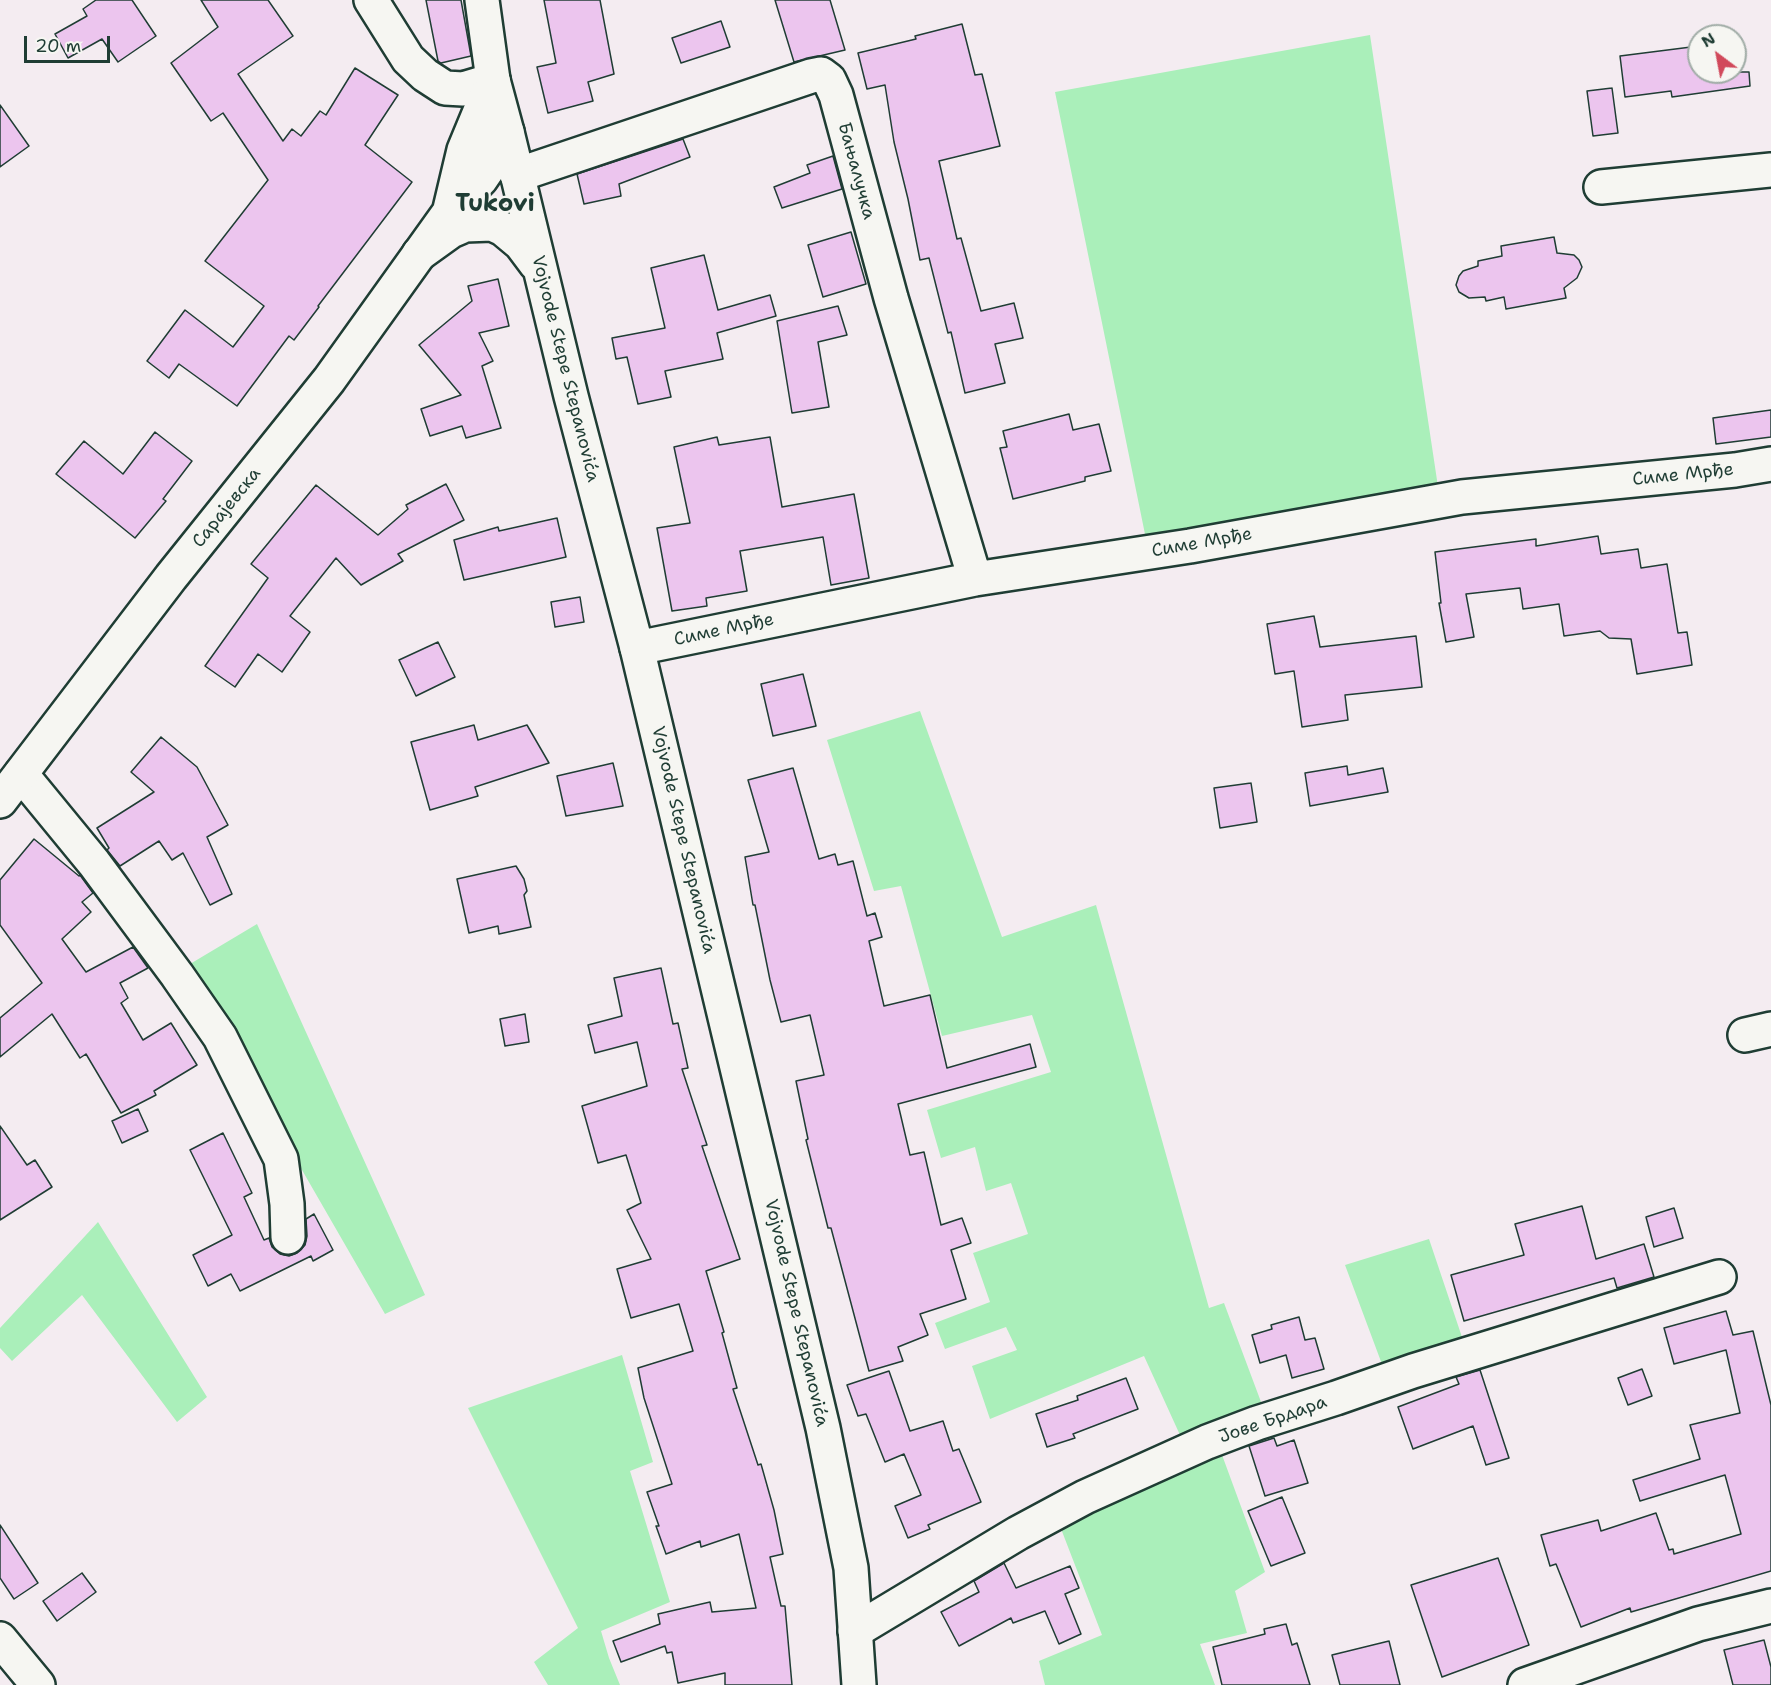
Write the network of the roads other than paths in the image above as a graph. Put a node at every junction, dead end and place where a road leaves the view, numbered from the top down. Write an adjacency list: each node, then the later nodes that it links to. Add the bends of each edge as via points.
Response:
1 (371, 0): 3 (street, via 408,59 445,88 463,89)
2 (482, 0): 3 (street, Vojvode Stepe Stepanovića)
3 (493, 80): 4 (street, Vojvode Stepe Stepanovića); 8 (street, via 464,150)
4 (507, 132): 6 (street, Vojvode Stepe Stepanovića); 8 (street, via 481,179)
5 (1771, 170): 7 (street)
6 (517, 175): 10 (street, Vojvode Stepe Stepanovića); 12 (street, Бањалучка, via 811,76 821,74 829,80)
7 (1601, 187)
8 (450, 211): 9 (street, Сарајевска)
9 (419, 254): 10 (street, via 465,225 492,224 521,244); 14 (street, Сарајевска, via 329,380 171,577)
10 (540, 271): 13 (street, Vojvode Stepe Stepanovića)
11 (1771, 464): 12 (street, Симе Мрђе, via 1462,497 1190,546)
12 (975, 579): 13 (street, Симе Мрђе)
13 (637, 648): 19 (street, Vojvode Stepe Stepanovića, via 823,1428 851,1568)
14 (21, 774): 15 (street, Сарајевска); 16 (street, via 101,872 220,1037 280,1159)
15 (0, 801)
16 (288, 1237)
17 (1719, 1277): 19 (street, Јове Брдара, via 1413,1371 1207,1442 1018,1533)
18 (1771, 1606): 23 (street, via 1698,1624)
19 (855, 1631): 22 (street, Vojvode Stepe Stepanovića)
20 (0, 1639): 21 (street)
21 (38, 1685)
22 (859, 1685)
23 (1525, 1685)

